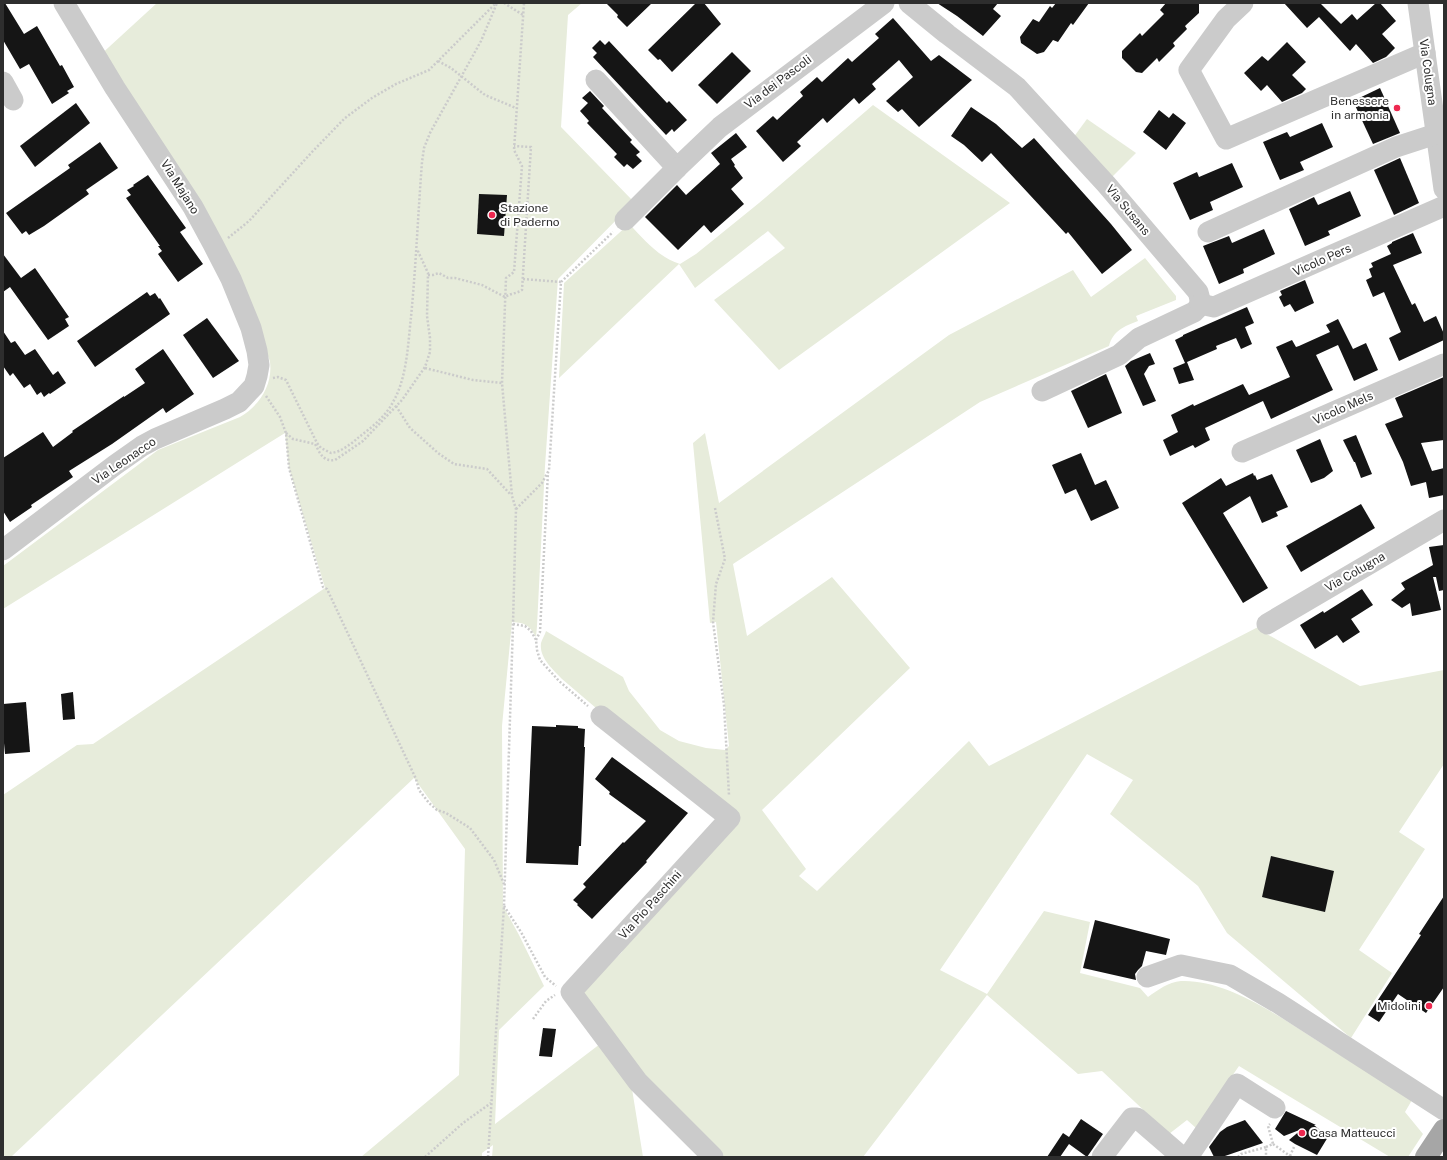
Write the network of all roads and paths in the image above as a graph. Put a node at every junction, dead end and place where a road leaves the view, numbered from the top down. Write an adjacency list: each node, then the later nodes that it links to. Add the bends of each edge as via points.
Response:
1 (64, 3): 24 (street, Via Majano, via 115,88 193,207)
2 (496, 3): 11 (path); 12 (path, via 481,41)
3 (504, 3): 9 (path)
4 (524, 3): 9 (path)
5 (884, 3): 19 (street, Via dei Pascoli, via 720,127)
6 (909, 3): 30 (street, Via Susans, via 1017,87 1106,184 1193,286 1198,292)
7 (1243, 3): 10 (street, via 1226,19 1189,70 1226,138)
8 (1418, 3): 10 (street, Via Colugna)
9 (523, 16): 16 (path)
10 (1425, 53): 17 (street, Via Colugna)
11 (438, 61): 12 (path); 24 (path, via 429,70 396,84 345,118 248,221 228,238)
12 (461, 76): 16 (path, via 485,95); 25 (path, via 424,148)
13 (596, 80): 19 (street)
14 (3, 82): 15 (street)
15 (13, 100)
16 (516, 108): 18 (path)
17 (1438, 120): 20 (street, Via Colugna); 23 (street, via 1396,147)
18 (514, 146): 27 (path, via 531,147); 29 (path, via 522,166 514,272 506,278)
19 (677, 168): 22 (street, Via dei Pascoli)
20 (1444, 189)
21 (1444, 206): 30 (street, Vicolo Pers, via 1214,307)
22 (625, 220): 28 (path)
23 (1208, 232)
24 (213, 244): 35 (street, Via Majano, via 251,328 258,351)
25 (417, 248): 26 (path); 40 (path, via 409,341 397,393 387,411 362,436)
26 (428, 275): 29 (path, via 439,272 448,278 482,285); 32 (path, via 427,316 430,352)
27 (523, 279): 28 (path); 29 (path, via 522,290)
28 (561, 282): 42 (path)
29 (505, 296): 34 (path)
30 (1200, 304): 36 (street, via 1194,312 1139,338 1119,355)
31 (1444, 364): 41 (street, Vicolo Mels)
32 (425, 368): 34 (path, via 473,380); 37 (path)
33 (278, 377): 40 (path, via 283,377 289,384 321,448 331,453)
34 (502, 383): 43 (path)
35 (259, 390): 38 (path, via 280,417); 47 (street, Via Leonacco, via 225,409 135,450)
36 (1042, 391)
37 (396, 406): 39 (path); 43 (path, via 410,428 438,453 454,464 487,469)
38 (286, 433): 39 (path, via 293,439 315,444 324,459 330,461); 53 (path, via 289,468 323,587 419,790 437,810 470,828 494,860)
39 (363, 442): 40 (path)
40 (341, 450)
41 (1242, 452)
42 (549, 470): 45 (path, via 542,483); 50 (path, via 540,632)
43 (512, 496): 45 (path)
44 (715, 508): 52 (path, via 725,559 716,584 713,622 724,705)
45 (516, 509): 48 (path)
46 (1444, 520): 49 (street, Via Colugna)
47 (3, 550)
48 (514, 624): 50 (path, via 525,626); 53 (path)
49 (1267, 624)
50 (536, 640): 51 (path, via 540,660 559,681)
51 (601, 716): 52 (street)
52 (730, 818): 56 (street, Via Pio Paschini)
53 (505, 886): 54 (path)
54 (504, 906): 56 (path, via 546,977 557,987); 58 (path)
55 (1147, 977): 60 (street, via 1180,965 1230,976 1278,1003)
56 (571, 992): 57 (path, via 557,994 546,1001); 69 (street, via 638,1082)
57 (533, 1019)
58 (491, 1103): 67 (path, via 463,1123); 68 (path)
59 (1275, 1108): 62 (path, via 1278,1111 1268,1126); 72 (street, via 1237,1084)
60 (1444, 1110)
61 (1444, 1130): 74 (main road)
62 (1273, 1144): 63 (path); 66 (path)
63 (1266, 1147): 65 (path); 73 (path)
64 (1294, 1147): 66 (path)
65 (1266, 1155)
66 (1289, 1156)
67 (425, 1157)
68 (488, 1157)
69 (713, 1157)
70 (1102, 1157): 71 (street, via 1132,1118 1137,1118)
71 (1182, 1157)
72 (1188, 1157)
73 (1238, 1157)
74 (1426, 1157)

